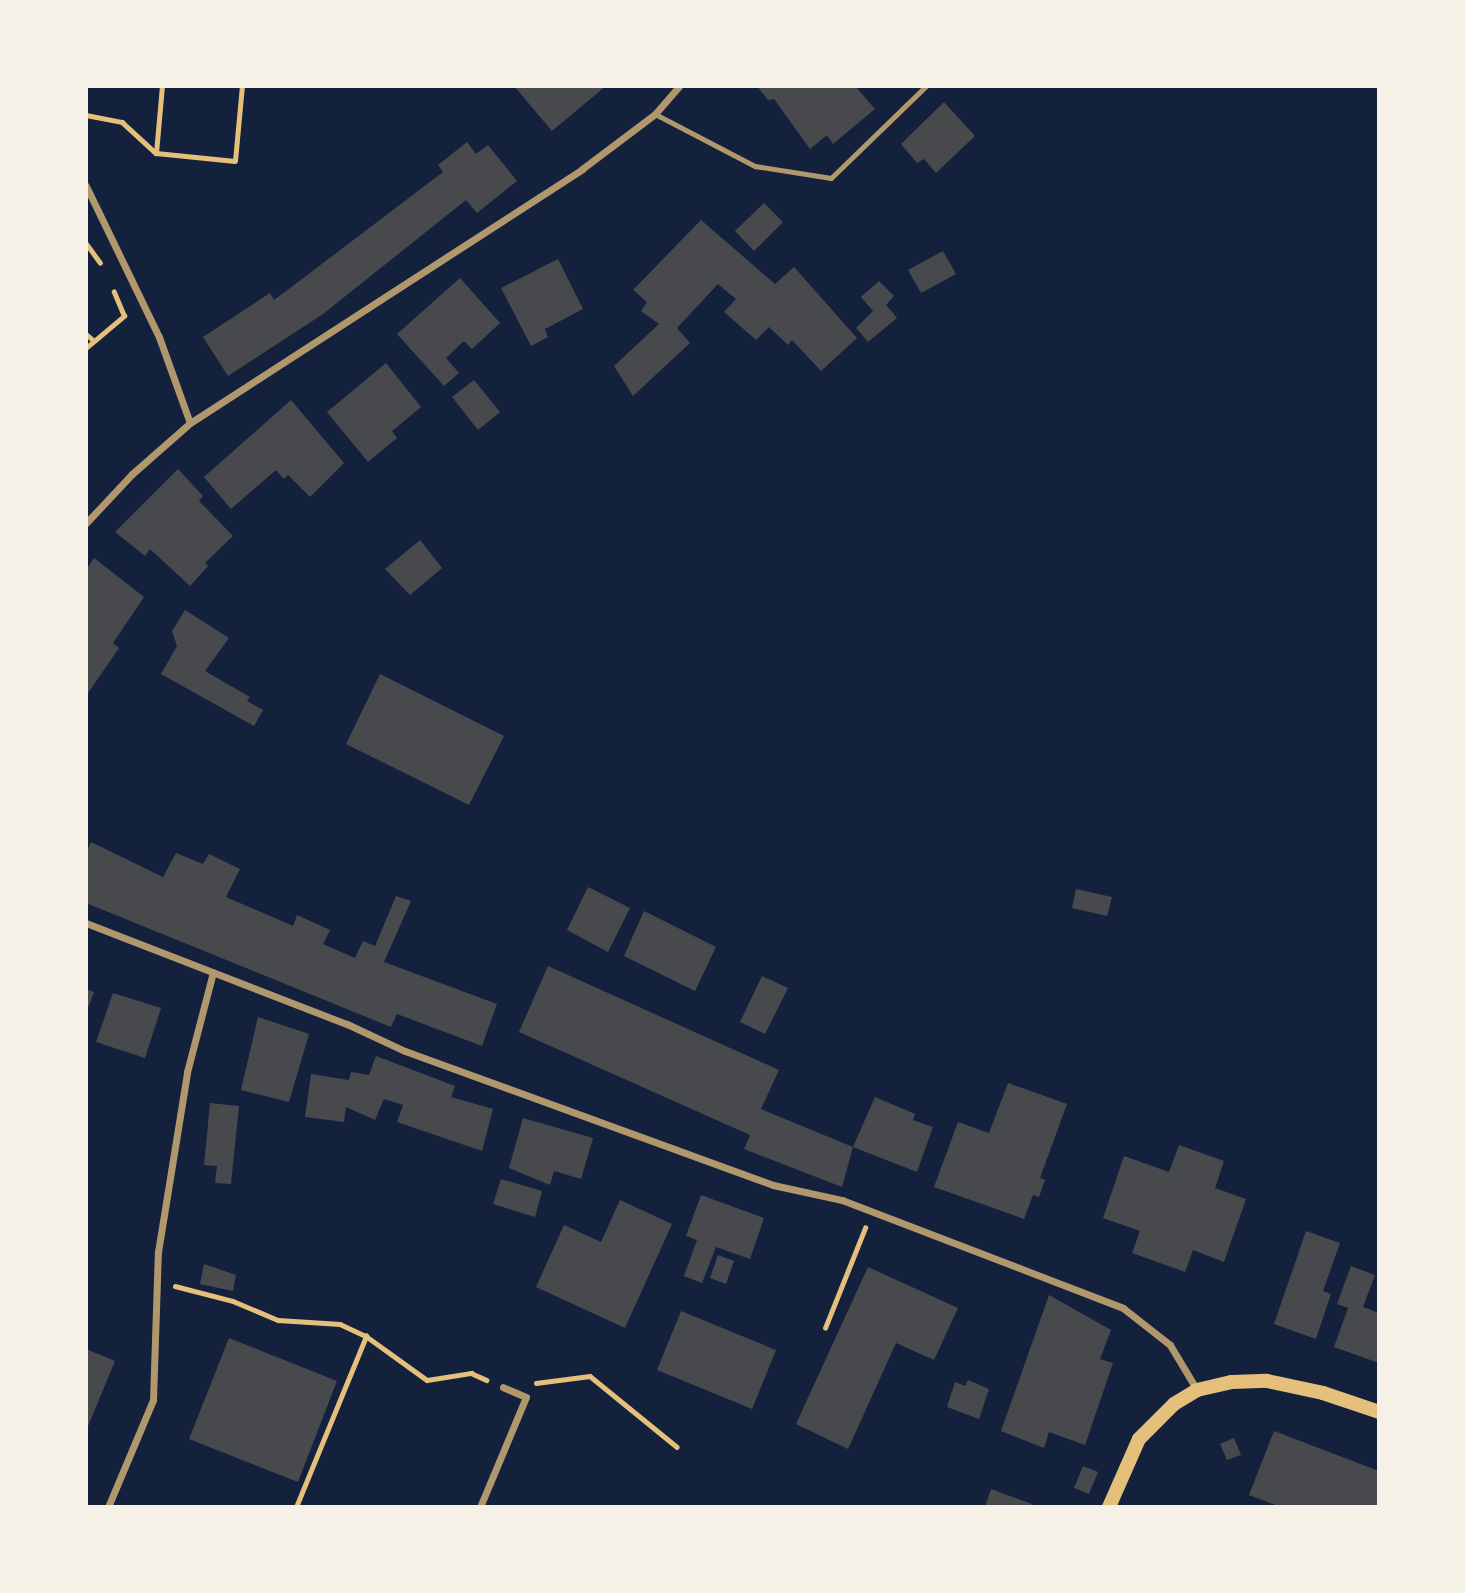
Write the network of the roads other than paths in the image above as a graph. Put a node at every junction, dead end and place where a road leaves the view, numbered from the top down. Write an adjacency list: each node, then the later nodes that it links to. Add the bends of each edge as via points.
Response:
1 (679, 86): 3 (street)
2 (926, 86): 3 (lane, via 831,178 755,166)
3 (655, 114): 5 (street, via 582,169)
4 (86, 186): 5 (street, via 159,337)
5 (190, 423): 6 (street)
6 (86, 523)
7 (86, 923): 8 (street)
8 (214, 972): 10 (street, via 405,1051 736,1172 871,1211 1138,1315 1170,1345); 12 (street, via 187,1072 159,1252 153,1400)
9 (503, 1387): 13 (street, via 526,1397)
10 (1197, 1390): 11 (main road, via 1232,1381 1267,1381 1324,1393); 14 (main road, via 1174,1404 1139,1439)
11 (1379, 1412)
12 (108, 1507)
13 (480, 1507)
14 (1109, 1507)

